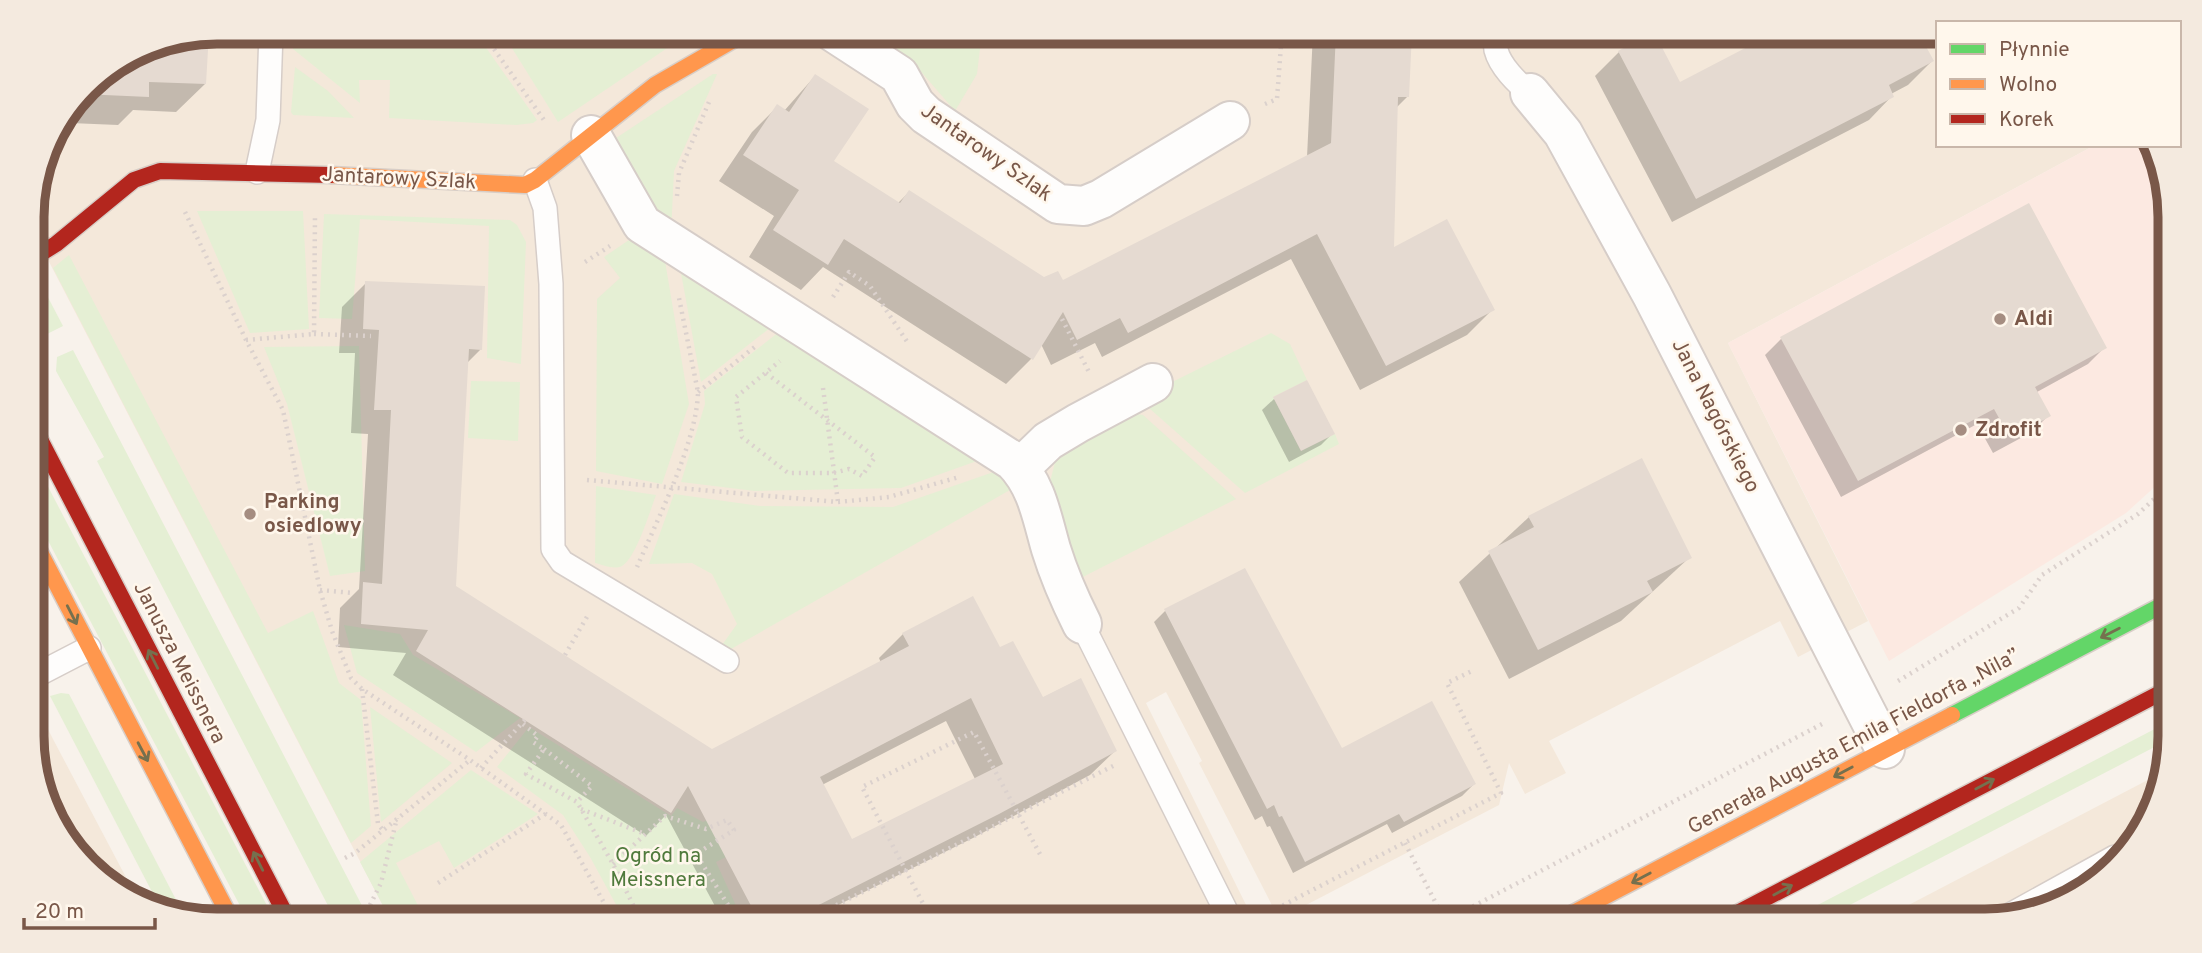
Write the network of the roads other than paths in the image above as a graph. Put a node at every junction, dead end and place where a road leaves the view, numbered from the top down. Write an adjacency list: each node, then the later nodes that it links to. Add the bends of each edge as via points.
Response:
1 (271, 44): 8 (lane, via 268,120)
2 (726, 44): 7 (street, via 655,85)
3 (851, 44): 6 (street, Jantarowy Szlak, via 899,75 926,115 1058,204 1084,206 1101,199)
4 (1496, 44): 5 (lane, via 1499,57)
5 (1530, 93): 21 (street, Jana Nagórskiego, via 1563,133 1661,311)
6 (1230, 121)
7 (591, 135): 9 (street); 13 (street, via 657,235)
8 (257, 172): 9 (street, Jantarowy Szlak, via 517,186); 10 (street, Jantarowy Szlak, via 144,175)
9 (535, 180): 18 (lane, via 545,208 551,284 551,542 556,556)
10 (44, 252)
11 (1153, 383): 13 (street, via 1048,441)
12 (44, 447): 25 (street, Janusza Meissnera, one-way to 12)
13 (1017, 464): 16 (street, via 1034,491 1065,590)
14 (44, 561): 17 (street, one-way to 17)
15 (2158, 607): 21 (street, Generała Augusta Emila Fieldorfa „Nila”, one-way to 21)
16 (1082, 624): 26 (lane)
17 (89, 648): 19 (lane); 24 (street, one-way to 24)
18 (727, 661)
19 (44, 671)
20 (2158, 694): 28 (street, one-way to 20)
21 (1885, 749): 27 (street, Generała Augusta Emila Fieldorfa „Nila”, one-way to 27)
22 (2096, 868): 23 (lane)
23 (2035, 902)
24 (225, 909)
25 (282, 909)
26 (1225, 909)
27 (1581, 909)
28 (1745, 909)

